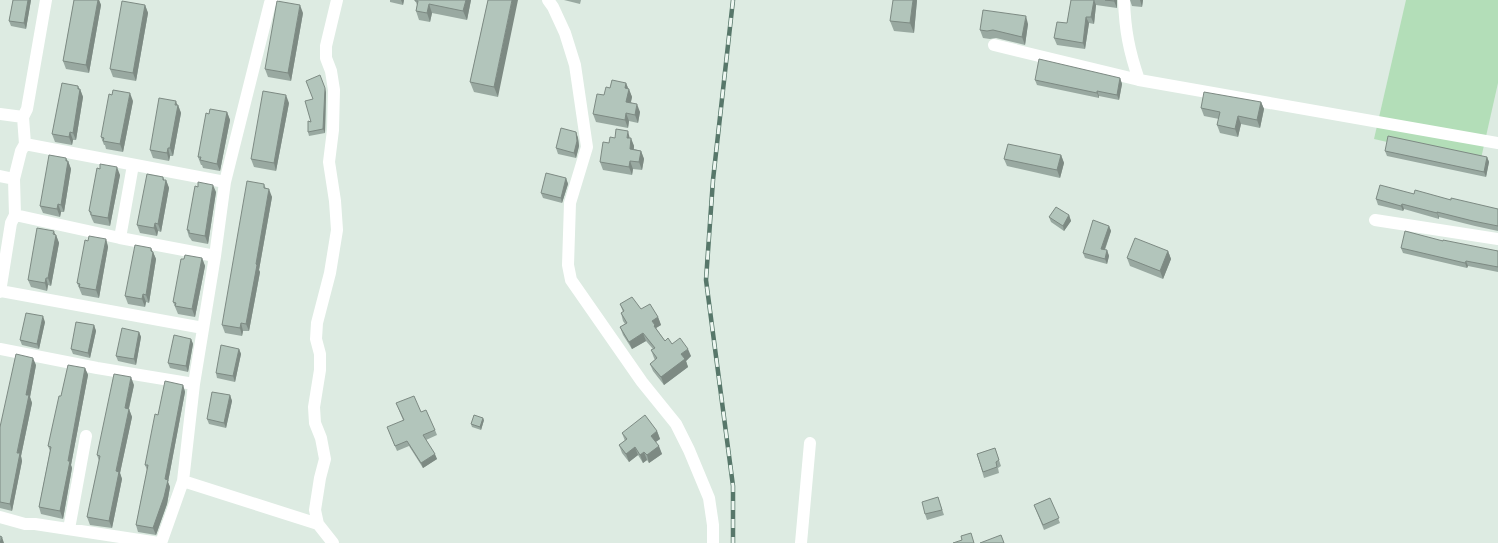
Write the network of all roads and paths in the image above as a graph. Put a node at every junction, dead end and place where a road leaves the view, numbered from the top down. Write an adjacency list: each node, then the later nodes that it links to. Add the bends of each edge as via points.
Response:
1 (46, 0): 9 (street, via 27,109)
2 (273, 0): 15 (street, via 270,3)
3 (337, 0): 29 (street, via 326,46 326,58 334,90 329,162 337,230 330,274 317,323 316,339 320,354 320,370 314,407 325,459 315,510)
4 (548, 0): 33 (street, via 554,7 565,33 575,65 586,140 570,203 568,265 571,280 642,382 676,424 709,498)
5 (1124, 0): 7 (street, via 1130,55)
6 (994, 44): 7 (street)
7 (1139, 80): 10 (street)
8 (0, 114): 9 (street)
9 (23, 118): 11 (street)
10 (1498, 143)
11 (26, 144): 12 (street); 14 (street, via 21,151)
12 (133, 165): 15 (street); 18 (street)
13 (0, 176): 14 (street)
14 (14, 179): 16 (street)
15 (225, 182): 20 (street)
16 (15, 215): 18 (street); 21 (street, via 11,223)
17 (1375, 220): 19 (street)
18 (120, 238): 20 (street)
19 (1498, 239)
20 (215, 256): 22 (street)
21 (0, 291): 22 (street)
22 (202, 328): 24 (street)
23 (0, 349): 24 (street)
24 (194, 384): 27 (street)
25 (86, 436): 30 (street)
26 (810, 443): 34 (street)
27 (182, 480): 29 (street); 31 (street)
28 (0, 517): 30 (street, via 25,524)
29 (318, 524): 32 (street)
30 (69, 529): 31 (street)
31 (160, 543)
32 (333, 543)
33 (713, 543)
34 (801, 543)

